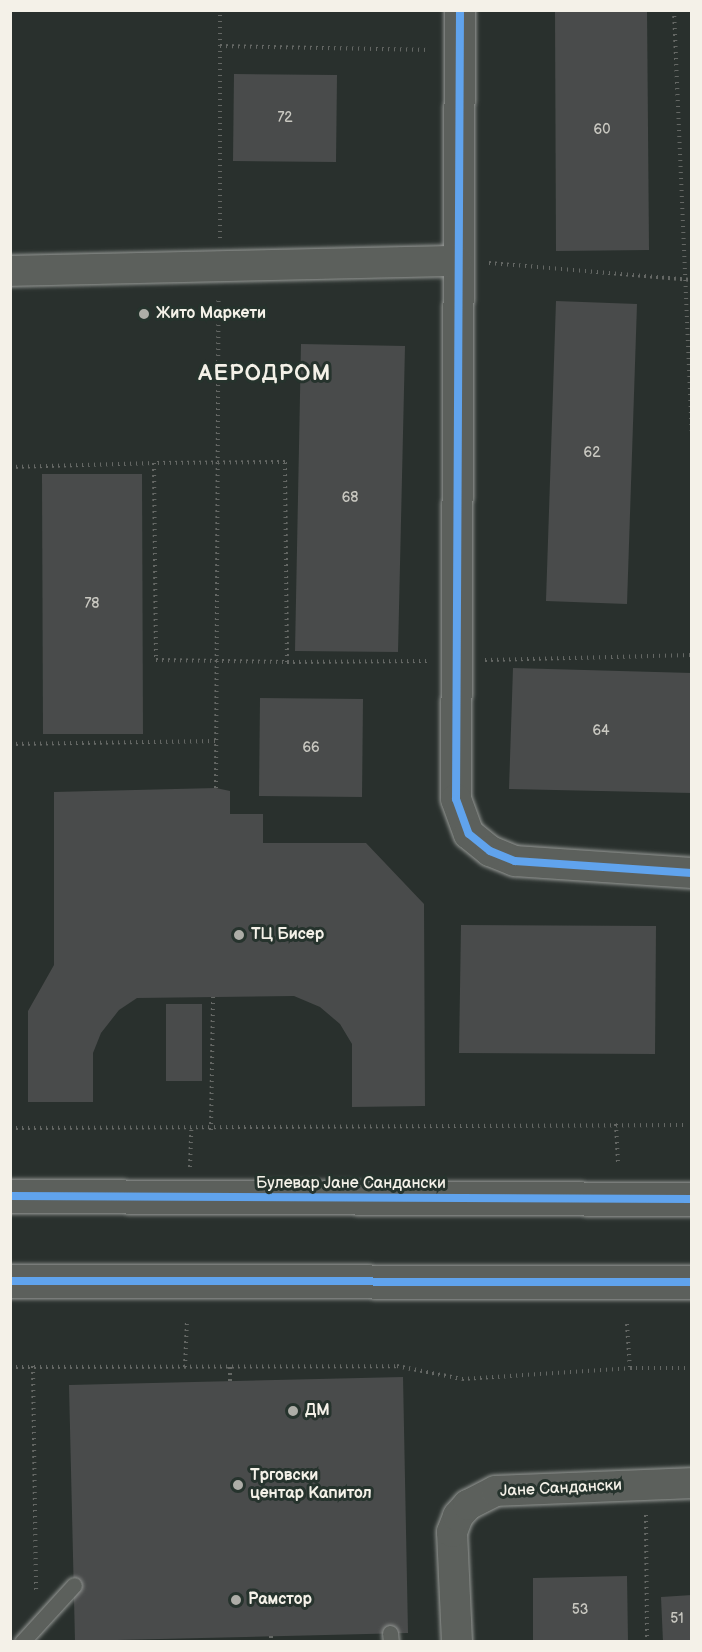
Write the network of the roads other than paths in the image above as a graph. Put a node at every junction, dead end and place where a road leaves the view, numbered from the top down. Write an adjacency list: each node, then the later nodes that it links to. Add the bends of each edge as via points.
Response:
1 (460, 10): 2 (street)
2 (457, 261): 3 (street); 4 (street, via 456,799 464,826 476,841 515,861)
3 (10, 271)
4 (692, 873)
5 (10, 1196): 6 (street, Булевар Јане Сандански)
6 (692, 1199)
7 (10, 1281): 8 (street)
8 (692, 1282)
9 (692, 1483): 12 (street, Јане Сандански, via 496,1491 468,1505 452,1532)
10 (74, 1585): 11 (lane)
11 (22, 1641)
12 (457, 1641)

